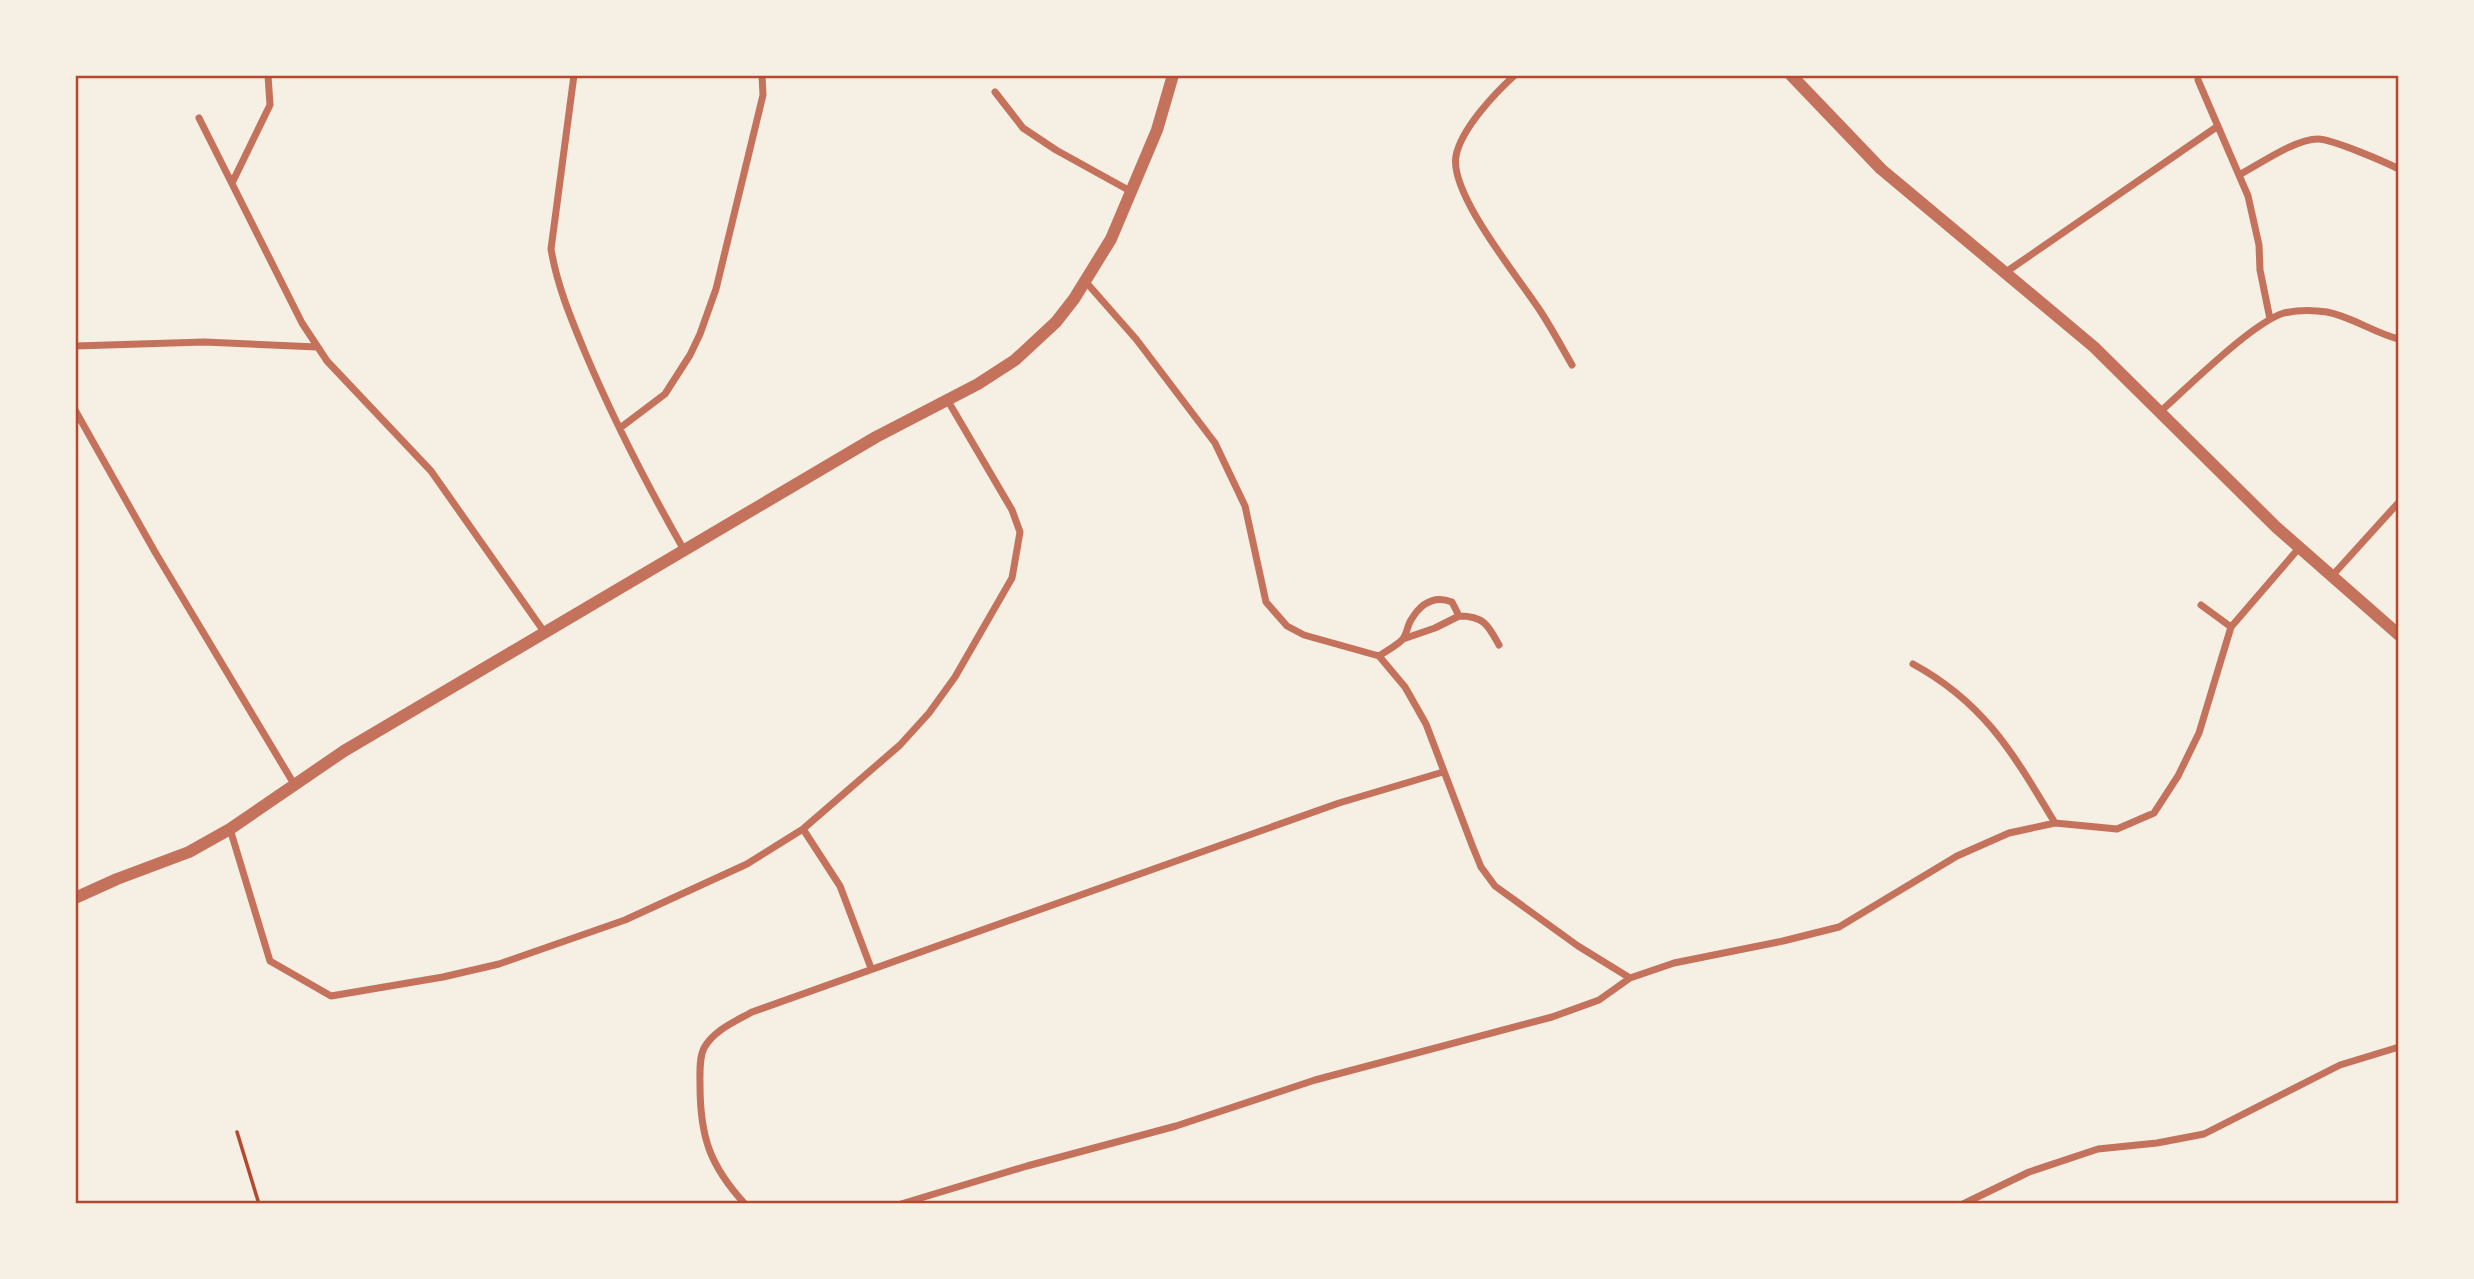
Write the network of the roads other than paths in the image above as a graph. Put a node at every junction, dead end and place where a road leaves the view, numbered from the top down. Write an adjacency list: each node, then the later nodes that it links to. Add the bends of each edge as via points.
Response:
1 (268, 75): 13 (street, via 270,105)
2 (574, 75): 25 (street, via 551,249 564,300)
3 (762, 75): 25 (street, via 763,95 716,289 700,334 665,394)
4 (1173, 75): 14 (street)
5 (1515, 75): 21 (street, via 1494,93 1468,129 1455,157 1459,180 1471,209)
6 (1791, 75): 15 (street, via 1881,169)
7 (2198, 80): 10 (street)
8 (995, 92): 14 (street, via 1023,128)
9 (199, 118): 13 (street)
10 (2218, 126): 12 (street); 15 (street)
11 (2399, 169): 12 (street, via 2319,139 2302,142)
12 (2239, 175): 17 (street, via 2259,245)
13 (232, 183): 20 (street)
14 (1132, 192): 16 (street)
15 (2006, 272): 24 (street, via 2094,346)
16 (1085, 281): 22 (street, via 1033,345); 37 (street, via 1215,443 1245,506 1266,602 1287,626 1304,635)
17 (2270, 319): 18 (street, via 2285,313 2325,312); 24 (street)
18 (2399, 339)
19 (75, 346): 20 (street, via 204,342)
20 (317, 347): 33 (street, via 430,471)
21 (1572, 365)
22 (948, 401): 28 (street, via 876,436); 43 (street, via 1012,509 1020,532 1012,578 929,713 900,745)
23 (75, 410): 40 (street)
24 (2161, 411): 27 (street)
25 (620, 428): 28 (street)
26 (2399, 502): 29 (street)
27 (2299, 548): 29 (street); 32 (street)
28 (684, 550): 33 (street)
29 (2331, 576): 34 (street)
30 (2202, 605): 32 (street)
31 (1459, 616): 35 (street); 35 (street, via 1452,602 1432,599 1410,620); 36 (street, via 1484,622)
32 (2231, 627): 41 (street, via 2199,733 2154,813 2117,829)
33 (545, 633): 40 (street)
34 (2399, 635)
35 (1403, 639): 37 (street)
36 (1499, 645)
37 (1379, 656): 39 (street, via 1421,715)
38 (1913, 664): 41 (street, via 1976,708 2016,758)
39 (1443, 772): 45 (street, via 1339,803); 46 (street, via 1481,867 1495,886)
40 (294, 783): 42 (street)
41 (2055, 823): 46 (street, via 1991,839 1839,927 1674,963)
42 (230, 829): 43 (street, via 270,961 331,996 443,977 541,951 625,920 747,864); 44 (street, via 190,852)
43 (803, 829): 45 (street, via 840,886)
44 (75, 898)
45 (871, 968): 48 (street, via 752,1012 723,1028 704,1047 704,1139 718,1171)
46 (1630, 978): 49 (street, via 1599,1000 1552,1017 1315,1080 1176,1126)
47 (2399, 1047): 50 (street, via 2340,1065 2203,1135 2098,1149 2029,1171)
48 (745, 1204)
49 (901, 1204)
50 (1963, 1204)

